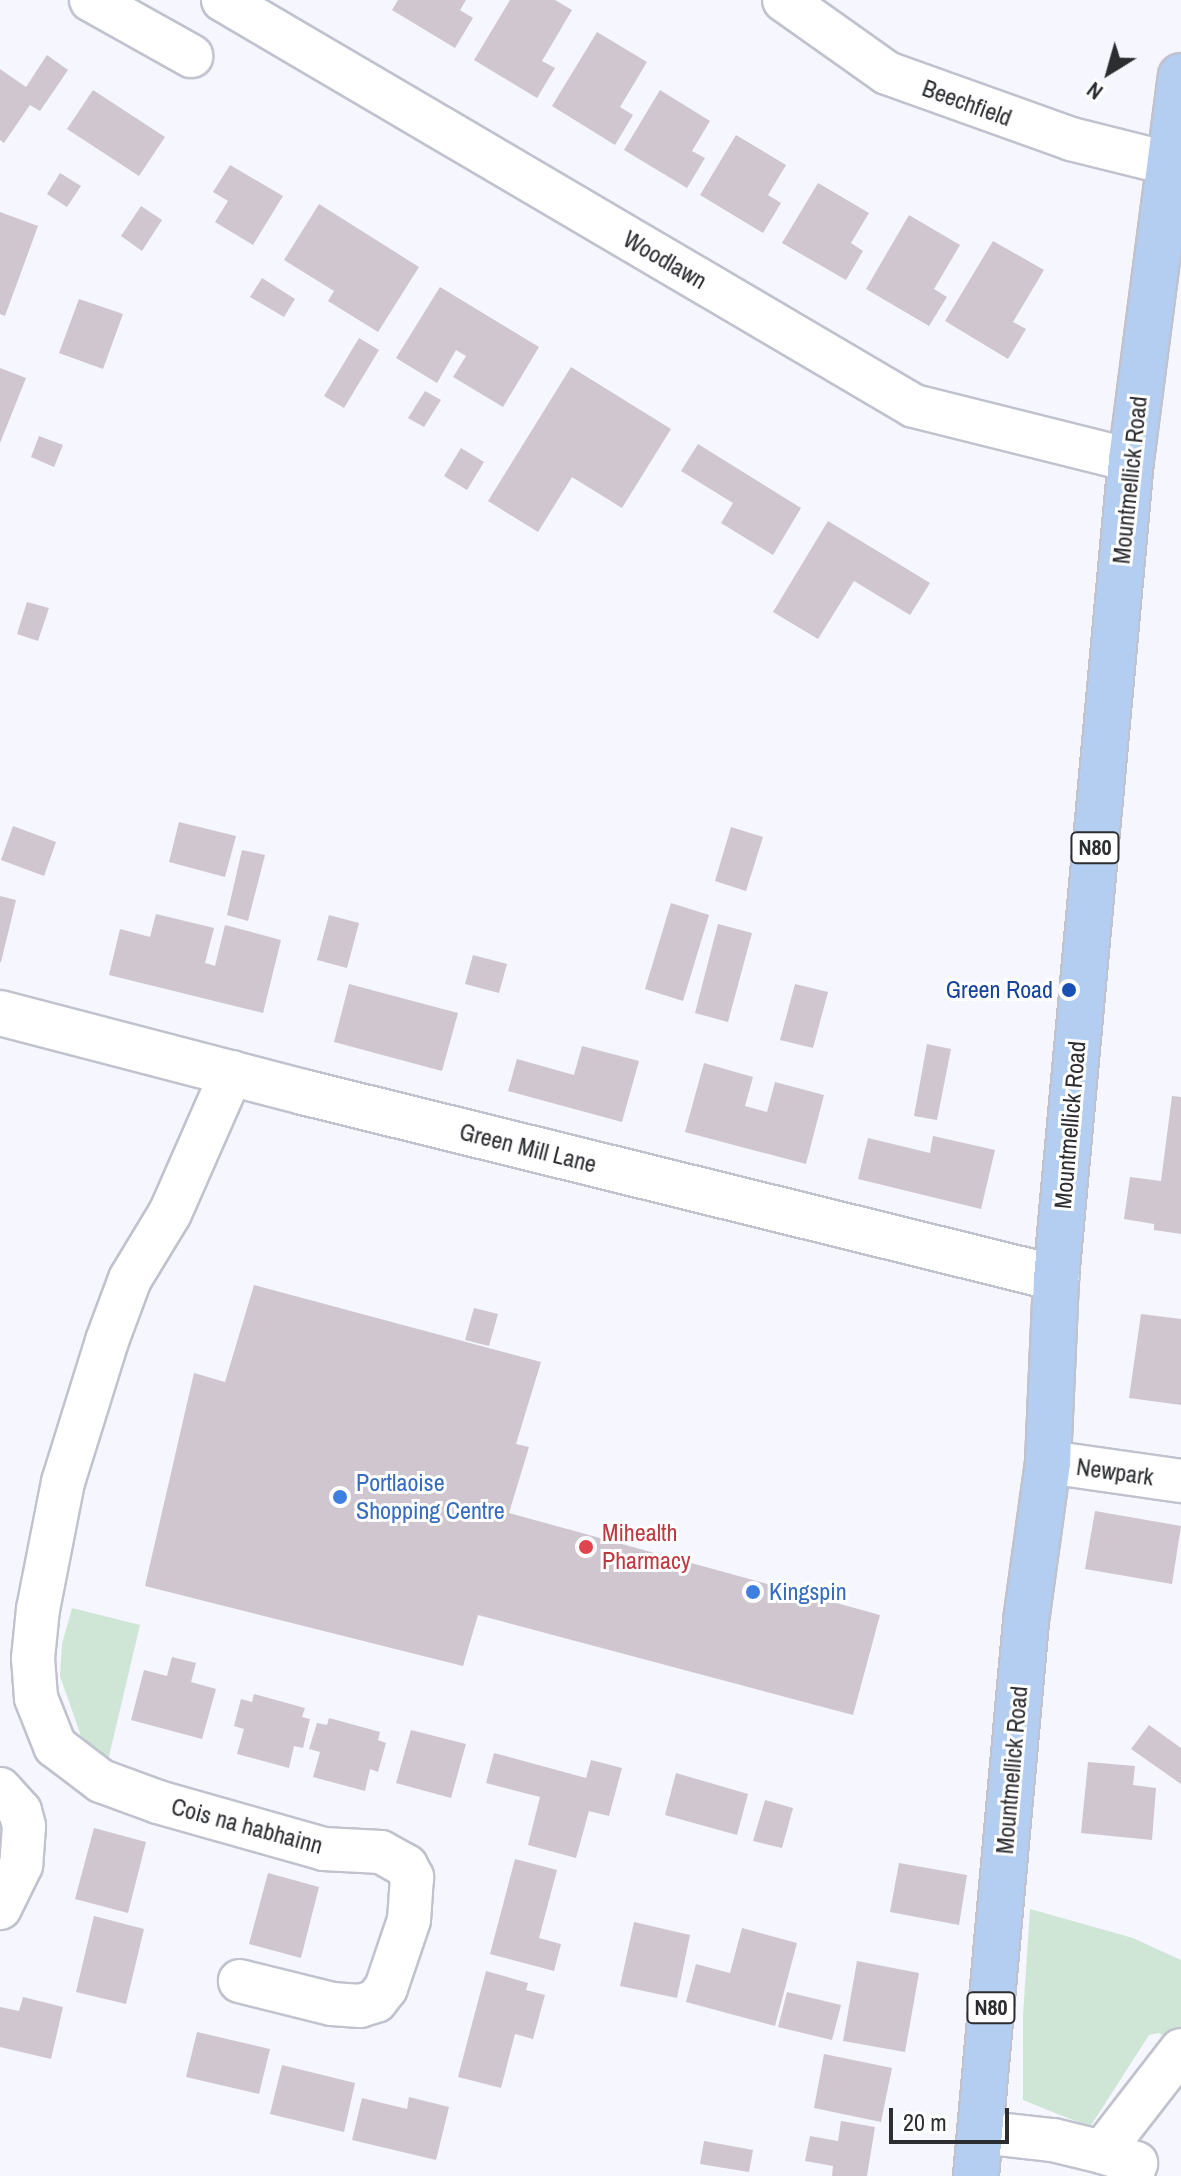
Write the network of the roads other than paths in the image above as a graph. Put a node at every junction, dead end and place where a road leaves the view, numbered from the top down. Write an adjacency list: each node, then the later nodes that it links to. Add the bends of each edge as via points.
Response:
1 (91, 0): 4 (street)
2 (223, 0): 8 (street, Woodlawn, via 914,406)
3 (784, 0): 6 (street, Beechfield, via 887,73 1071,139)
4 (191, 56)
5 (1181, 76): 6 (main road, Mountmellick Road / N80)
6 (1170, 159): 7 (main road, Mountmellick Road / N80)
7 (1172, 220): 8 (main road, Mountmellick Road / N80)
8 (1131, 460): 11 (main road, Mountmellick Road / N80)
9 (0, 1013): 10 (street, Green Mill Lane)
10 (232, 1072): 11 (street, Green Mill Lane); 14 (street, via 170,1213 130,1279 63,1482 33,1658 36,1698)
11 (1056, 1278): 12 (main road, Mountmellick Road / N80)
12 (1048, 1462): 13 (street, Newpark); 19 (main road, Mountmellick Road / N80, via 1026,1621)
13 (1181, 1481)
14 (55, 1746): 15 (street); 17 (street, Cois na habhainn, via 120,1790 324,1849 381,1852 406,1866 412,1877 409,1920 386,1988 376,2001 332,2004)
15 (2, 1789): 16 (street, via 20,1811 24,1845 14,1886)
16 (0, 1908)
17 (240, 1981)
18 (1181, 2050): 20 (street)
19 (980, 2132): 20 (street, via 1053,2140); 21 (main road, Mountmellick Road / N80)
20 (1117, 2164)
21 (976, 2176)

